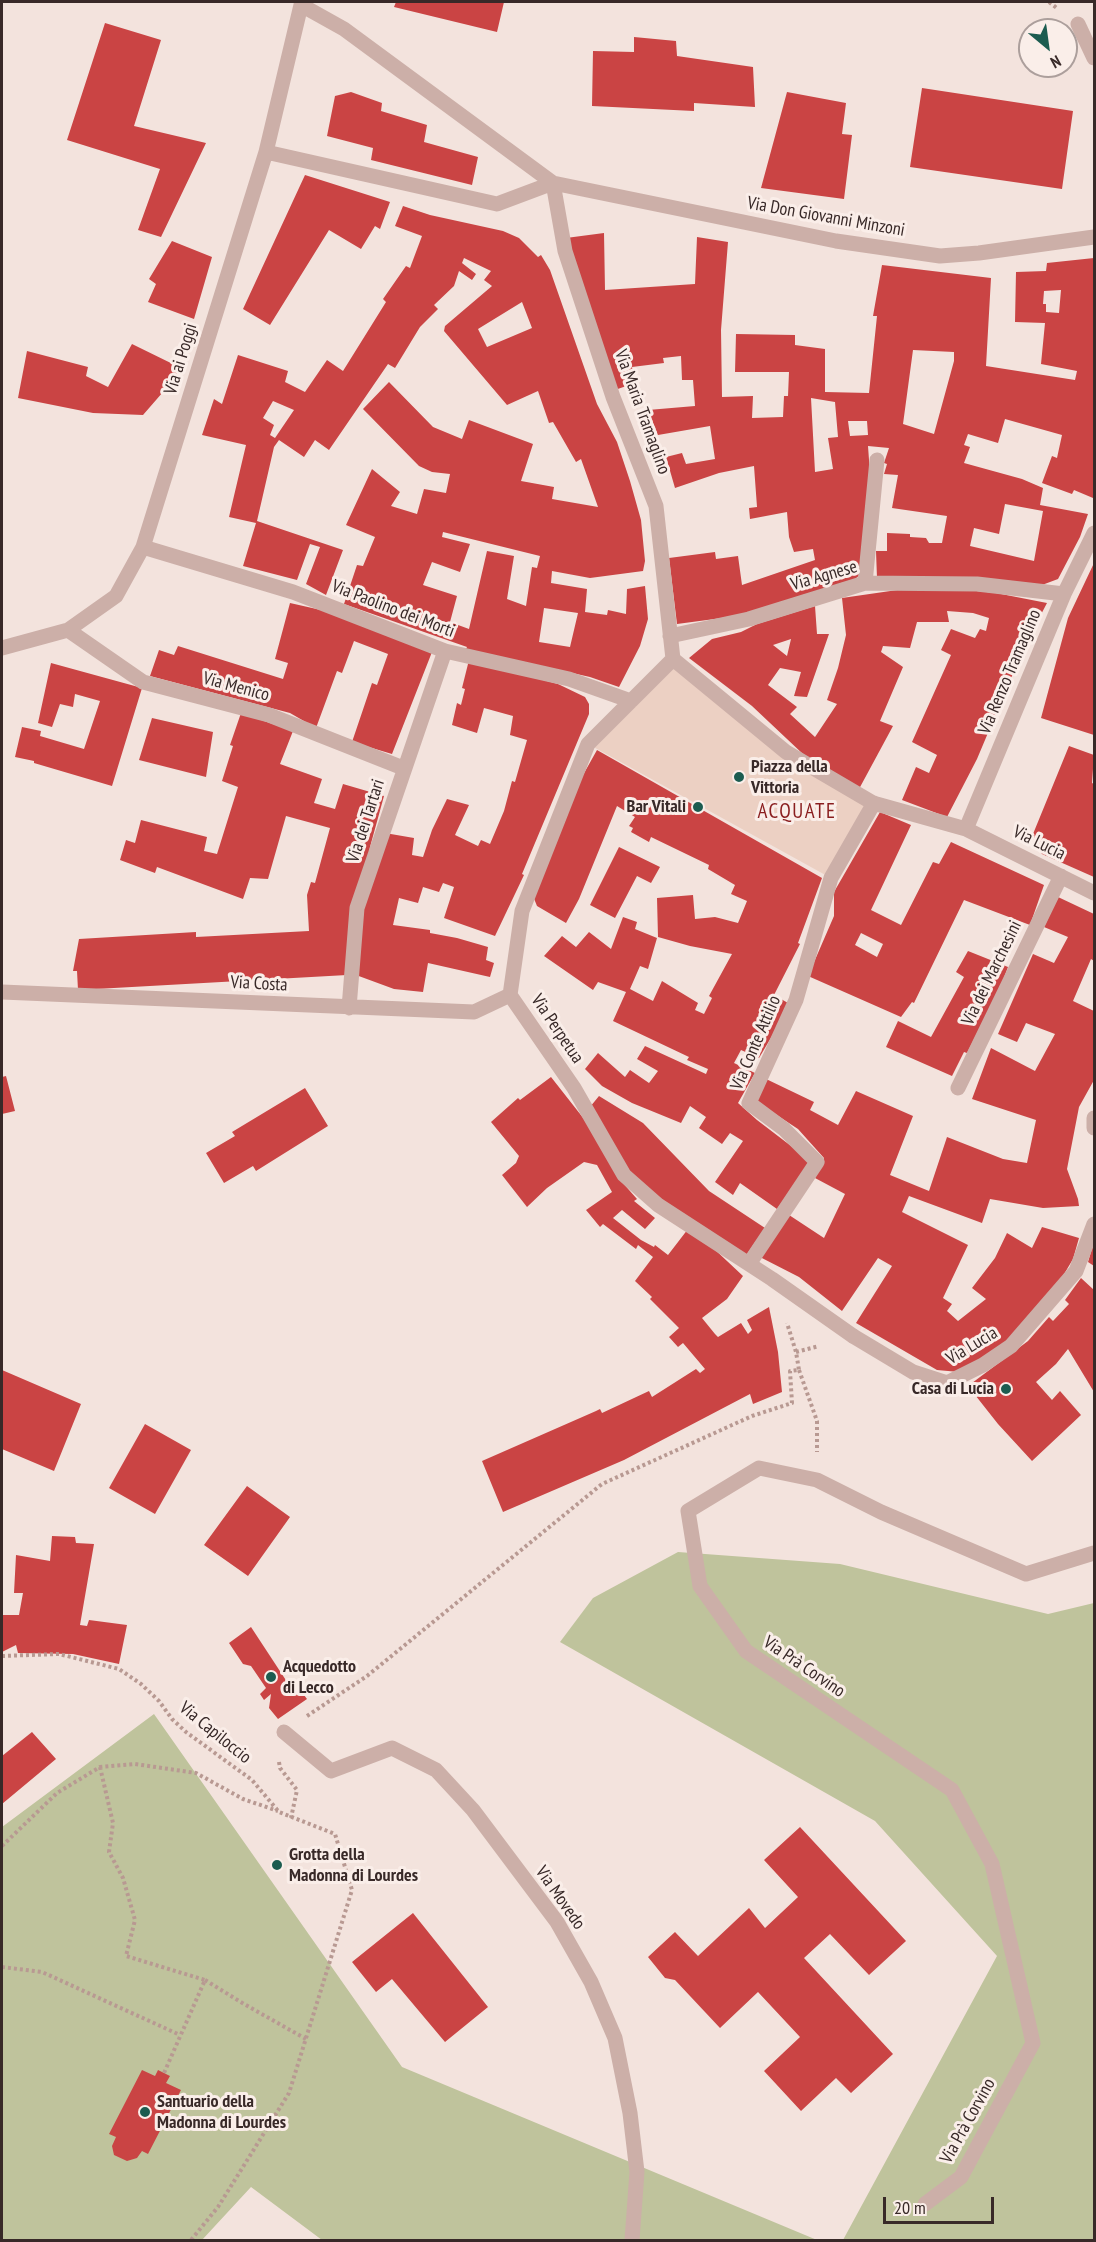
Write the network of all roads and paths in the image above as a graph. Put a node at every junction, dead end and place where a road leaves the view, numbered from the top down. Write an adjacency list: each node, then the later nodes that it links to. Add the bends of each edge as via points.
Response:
1 (300, 3): 4 (street, Via ai Poggi); 5 (street, Via Don Giovanni Minzoni, via 344,29)
2 (1078, 24): 3 (street)
3 (1095, 58)
4 (266, 152): 5 (street, via 497,204); 9 (street, Via ai Poggi)
5 (553, 183): 6 (street, Via Don Giovanni Minzoni, via 836,241 940,256); 13 (street, Via Maria Tramaglino, via 565,251 613,397 656,506)
6 (1095, 237)
7 (877, 460): 10 (street)
8 (1095, 533): 11 (street, Via Renzo Tramaglino)
9 (143, 547): 12 (street, Via ai Poggi, via 116,596); 15 (street, Via Paolino dei Morti, via 293,592)
10 (865, 583): 11 (street, Via Agnese, via 977,584); 13 (street, Via Agnese, via 749,619)
11 (1064, 594): 20 (street, Via Renzo Tramaglino)
12 (68, 630): 14 (street, Via ai Poggi); 18 (street, Via Menico, via 143,682 268,716)
13 (670, 636): 16 (street, Via Maria Tramaglino)
14 (2, 648)
15 (445, 651): 17 (street, Via Paolino dei Morti, via 569,679); 18 (street, Via dei Tartari)
16 (673, 659): 17 (street, Via Perpetua); 19 (street, via 786,752)
17 (631, 700): 24 (street, Via Perpetua, via 588,744 522,911)
18 (403, 768): 25 (street, Via dei Tartari, via 357,908)
19 (874, 803): 20 (street); 30 (street, Via Conte Attilio, via 831,878 796,1000 749,1103 784,1129 817,1162)
20 (966, 829): 21 (street, Via Lucia)
21 (1060, 876): 22 (street, Via Lucia); 26 (street, Via dei Marchesini)
22 (1095, 893)
23 (2, 992): 25 (street, Via Costa)
24 (510, 995): 25 (street, Via Costa, via 474,1012); 30 (street, Via Perpetua, via 574,1088 624,1175 658,1205)
25 (349, 1008)
26 (958, 1088)
27 (1095, 1118): 28 (street)
28 (1095, 1128)
29 (1095, 1224): 31 (street, Via Lucia, via 1076,1271 1011,1346 946,1383 913,1372)
30 (749, 1264): 31 (street, Via Perpetua)
31 (853, 1336)
32 (796, 1352): 33 (path)
33 (799, 1370): 34 (path, via 816,1421); 37 (path, via 790,1371 792,1403 752,1416 602,1484 367,1676)
34 (817, 1480): 35 (street, Via Prà Corvino, via 1026,1574); 47 (street, Via Prà Corvino, via 759,1468 688,1511 700,1586 746,1651 952,1790 992,1864 1033,2043 961,2177)
35 (1095, 1552)
36 (2, 1656): 39 (path, Via Capiloccio, via 59,1654 119,1669 141,1684 186,1731 252,1780)
37 (280, 1735): 40 (path, Via Capiloccio, via 280,1768 297,1790); 49 (street, Via Movedo, via 331,1771 392,1748 436,1770 473,1810 557,1922 591,1982 615,2038 637,2172)
38 (100, 1767): 39 (path, via 135,1764 196,1773 243,1799); 41 (path, via 57,1793); 43 (path, via 113,1823 109,1852 123,1878 135,1920 126,1956)
39 (279, 1812): 40 (path, Via Capiloccio)
40 (291, 1818): 45 (path, via 335,1834 352,1890)
41 (2, 1846)
42 (2, 1967): 44 (path, via 42,1972)
43 (205, 1980): 44 (path); 45 (path)
44 (180, 2035): 46 (path)
45 (306, 2039): 48 (path, via 289,2093 218,2207)
46 (164, 2073)
47 (925, 2204)
48 (191, 2241)
49 (632, 2241)

